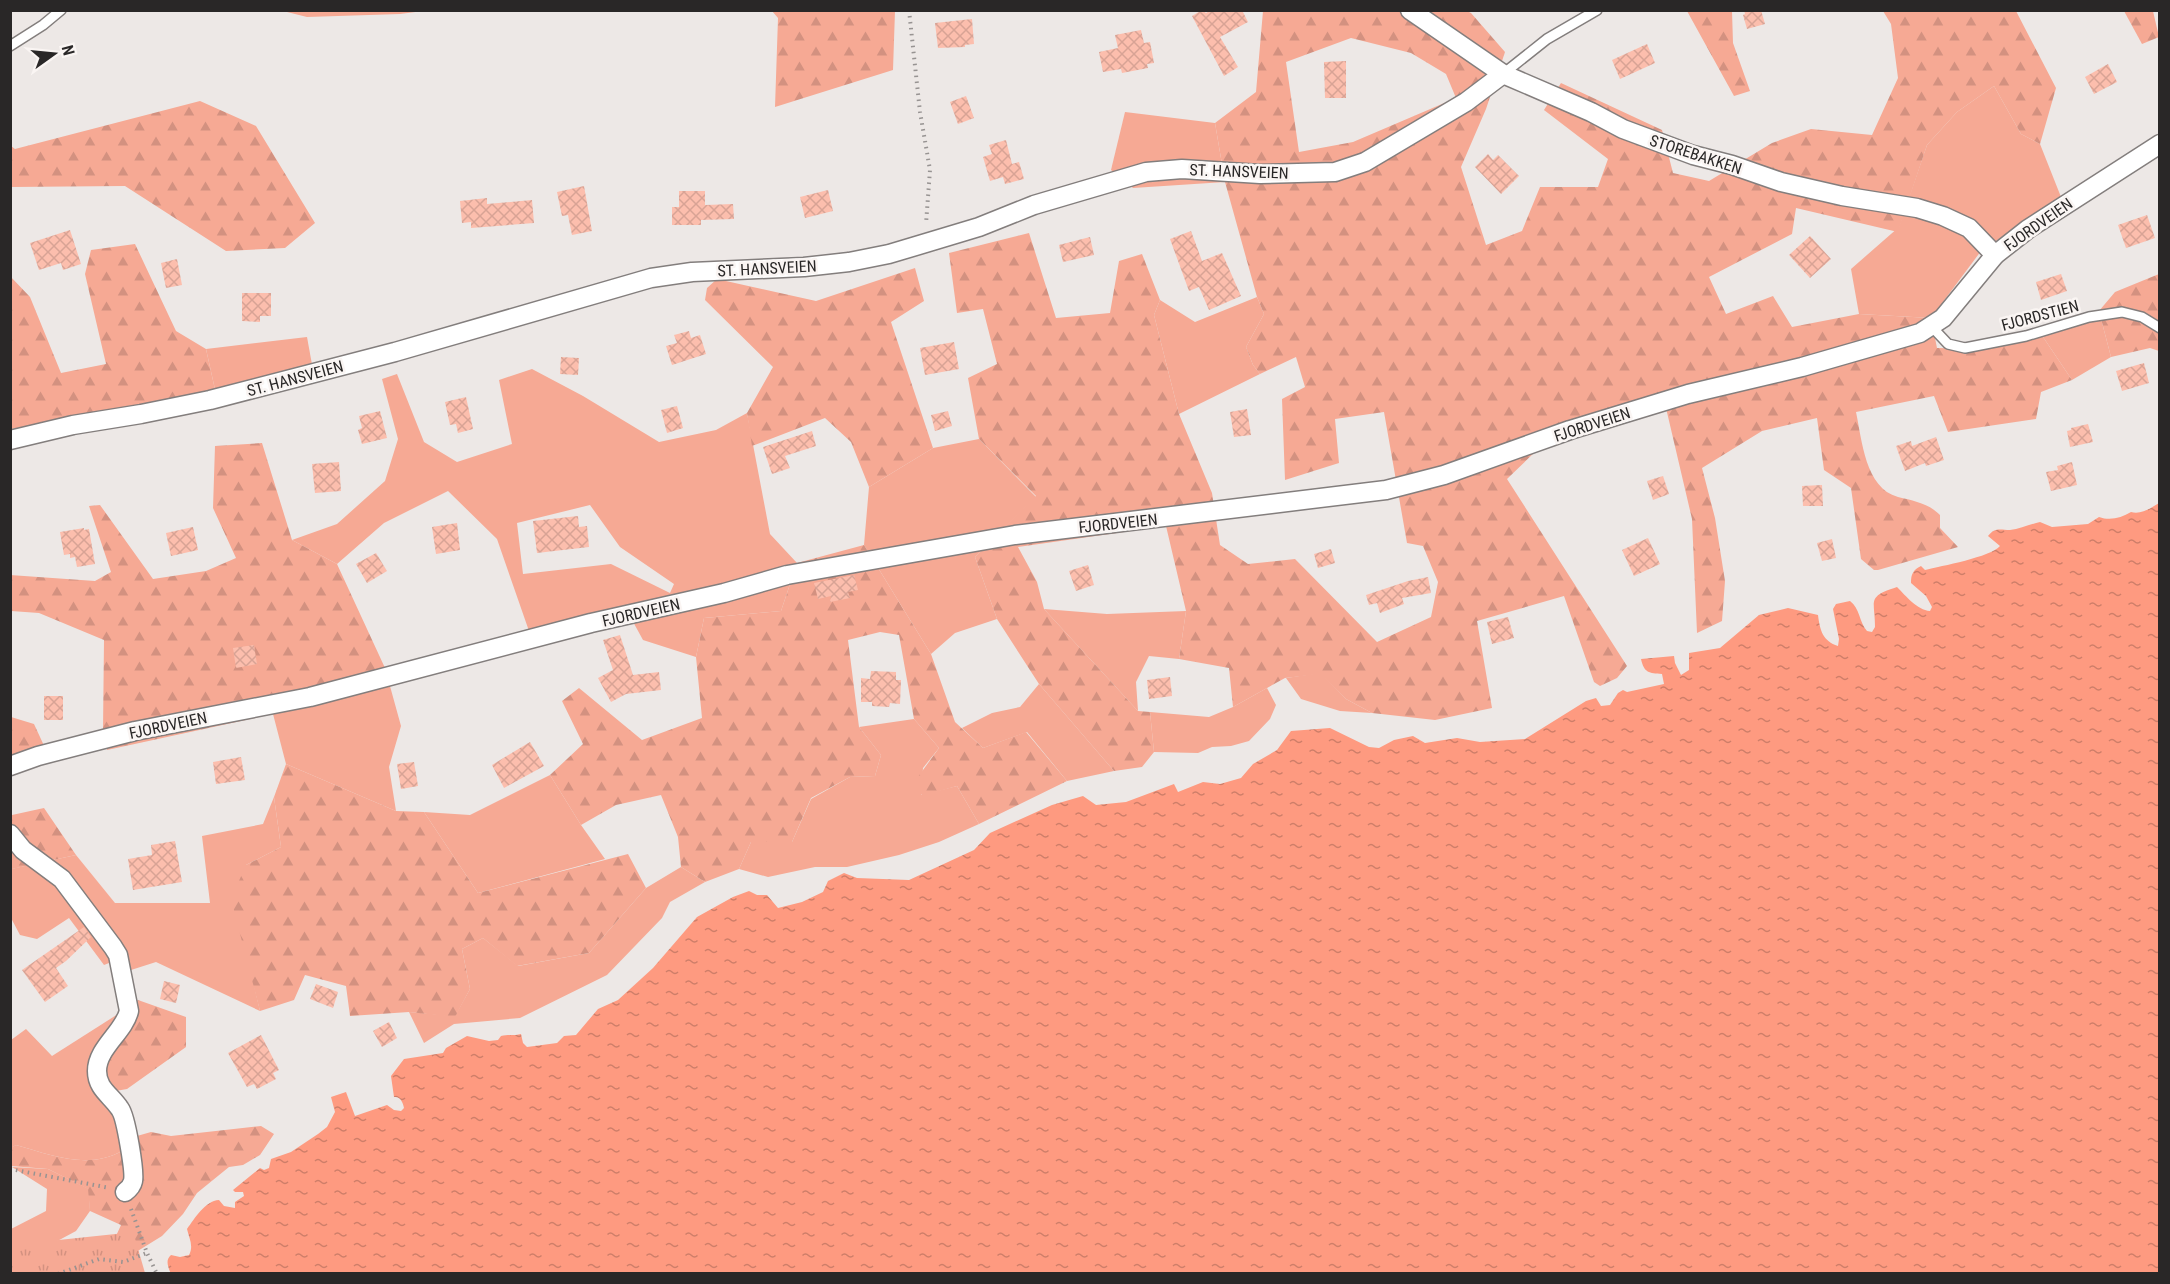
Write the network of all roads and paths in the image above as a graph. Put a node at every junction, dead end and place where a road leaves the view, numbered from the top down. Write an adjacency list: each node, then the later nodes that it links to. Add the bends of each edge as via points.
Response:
1 (61, 10): 5 (lane, via 44,26)
2 (909, 10): 8 (path, via 930,170 926,230)
3 (1410, 10): 6 (street, STOREBAKKEN)
4 (1597, 10): 6 (lane, via 1547,39)
5 (10, 46)
6 (1503, 74): 8 (street, ST. HANSVEIEN, via 1466,102 1365,162 1335,172 1146,172 1034,205); 9 (street, STOREBAKKEN, via 1623,129 1693,155 1781,182 1943,216 1970,228)
7 (2160, 144): 9 (street, FJORDVEIEN, via 2028,229)
8 (929, 243): 12 (street, ST. HANSVEIEN, via 849,262 651,278 395,352 210,400)
9 (1995, 255): 10 (street, FJORDVEIEN)
10 (1932, 327): 11 (lane, FJORDSTIEN, via 1956,348 2026,336 2109,313 2131,312); 13 (street, FJORDVEIEN, via 1802,368 1688,394 1570,430 1444,475 1386,490 1015,535 797,573 310,697 135,730)
11 (2160, 328)
12 (10, 440)
13 (10, 766)
14 (10, 834): 16 (street, via 23,850 72,890 118,955 129,1011 97,1068 98,1083 122,1110 125,1122 133,1178)
15 (10, 1169): 16 (path)
16 (125, 1192): 17 (path)
17 (147, 1253): 18 (path, via 123,1262 99,1259); 19 (path)
18 (58, 1274)
19 (157, 1274)

